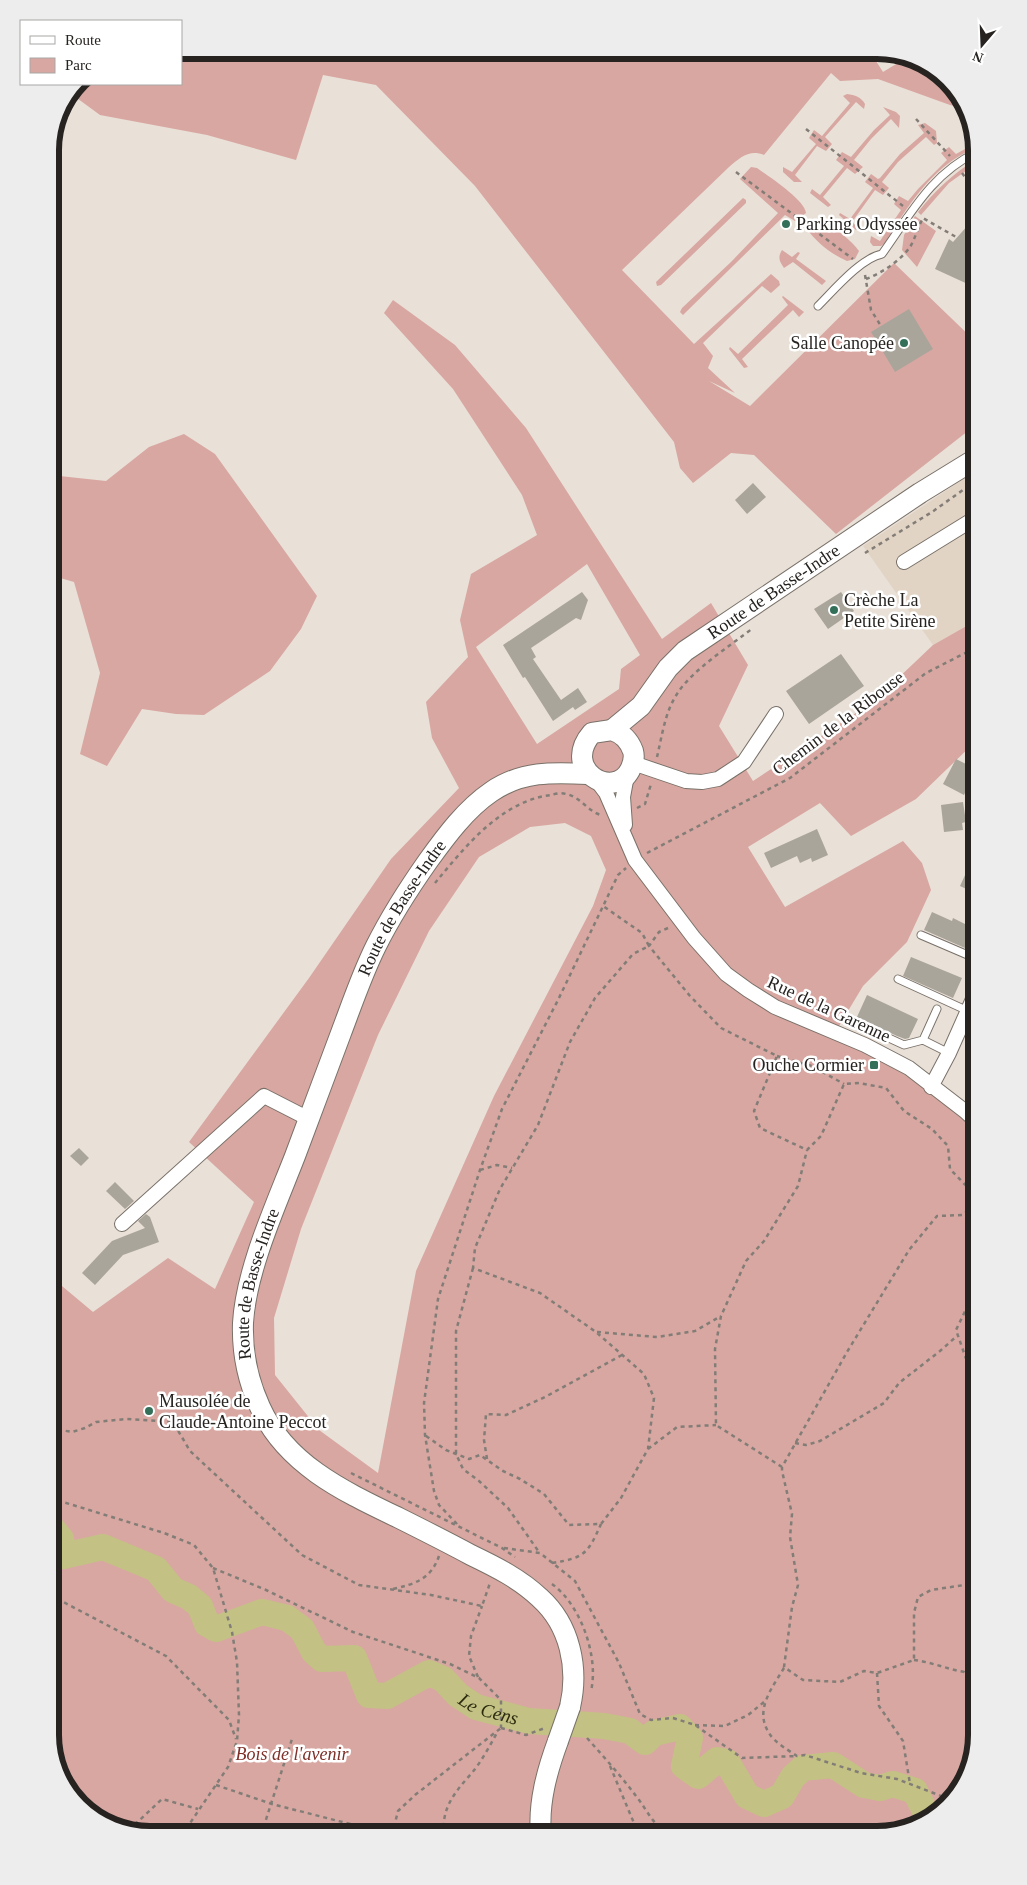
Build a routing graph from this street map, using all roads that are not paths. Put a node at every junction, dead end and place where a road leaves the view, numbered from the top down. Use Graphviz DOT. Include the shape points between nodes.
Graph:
graph roads {
  1 [pos="968,158"];
  2 [pos="818,306"];
  3 [pos="968,452"];
  4 [pos="968,464"];
  5 [pos="920,493"];
  6 [pos="968,523"];
  7 [pos="904,562"];
  8 [pos="641,706"];
  9 [pos="776,714"];
  10 [pos="612,730"];
  11 [pos="583,745"];
  12 [pos="630,761"];
  13 [pos="538,773"];
  14 [pos="592,777"];
  15 [pos="619,814"];
  16 [pos="921,935"];
  17 [pos="968,955"];
  18 [pos="898,979"];
  19 [pos="937,1009"];
  20 [pos="968,1011"];
  21 [pos="854,1022"];
  22 [pos="923,1040"];
  23 [pos="949,1053"];
  24 [pos="931,1087"];
  25 [pos="968,1114"];
  26 [pos="309,1119"];
  27 [pos="122,1224"];
  28 [pos="541,1826"];
  1 -- 2 [label="lane" via="925,192 882,254 862,265"];
  3 -- 5 [label="main road, Route de Basse-Indre"];
  4 -- 5 [label="main road, Route de Basse-Indre"];
  5 -- 8 [label="main road, Route de Basse-Indre" via="685,651 668,668"];
  6 -- 7 [label="street"];
  8 -- 10 [label="main road, Route de Basse-Indre"];
  8 -- 12 [label="main road, Route de Basse-Indre"];
  9 -- 12 [label="street" via="744,762 718,779 686,781"];
  10 -- 11 [label="main road" via="592,733"];
  10 -- 12 [label="main road" via="629,742"];
  11 -- 13 [label="main road, Route de Basse-Indre"];
  11 -- 14 [label="main road" via="582,764"];
  12 -- 14 [label="main road" via="621,779 613,782"];
  12 -- 15 [label="street, Rue de la Garenne"];
  13 -- 14 [label="main road, Route de Basse-Indre"];
  13 -- 26 [label="main road, Route de Basse-Indre" via="492,791 465,815 404,896 374,949"];
  14 -- 15 [label="street, Rue de la Garenne"];
  15 -- 24 [label="street, Rue de la Garenne" via="627,841 641,857 683,923 726,974 776,1007 909,1068"];
  16 -- 17 [label="lane"];
  18 -- 20 [label="lane"];
  19 -- 22 [label="lane"];
  20 -- 23 [label="street"];
  21 -- 22 [label="lane" via="904,1045"];
  22 -- 23 [label="lane"];
  23 -- 24 [label="street"];
  24 -- 25 [label="street, Rue de la Garenne"];
  26 -- 27 [label="street" via="264,1096"];
  26 -- 28 [label="main road, Route de Basse-Indre, bridge" via="259,1251 247,1298 243,1342 248,1374 274,1431 293,1454 318,1474 348,1493 515,1577 542,1599 561,1624 571,1650 573,1693 570,1706 554,1734 542,1797"];
}
